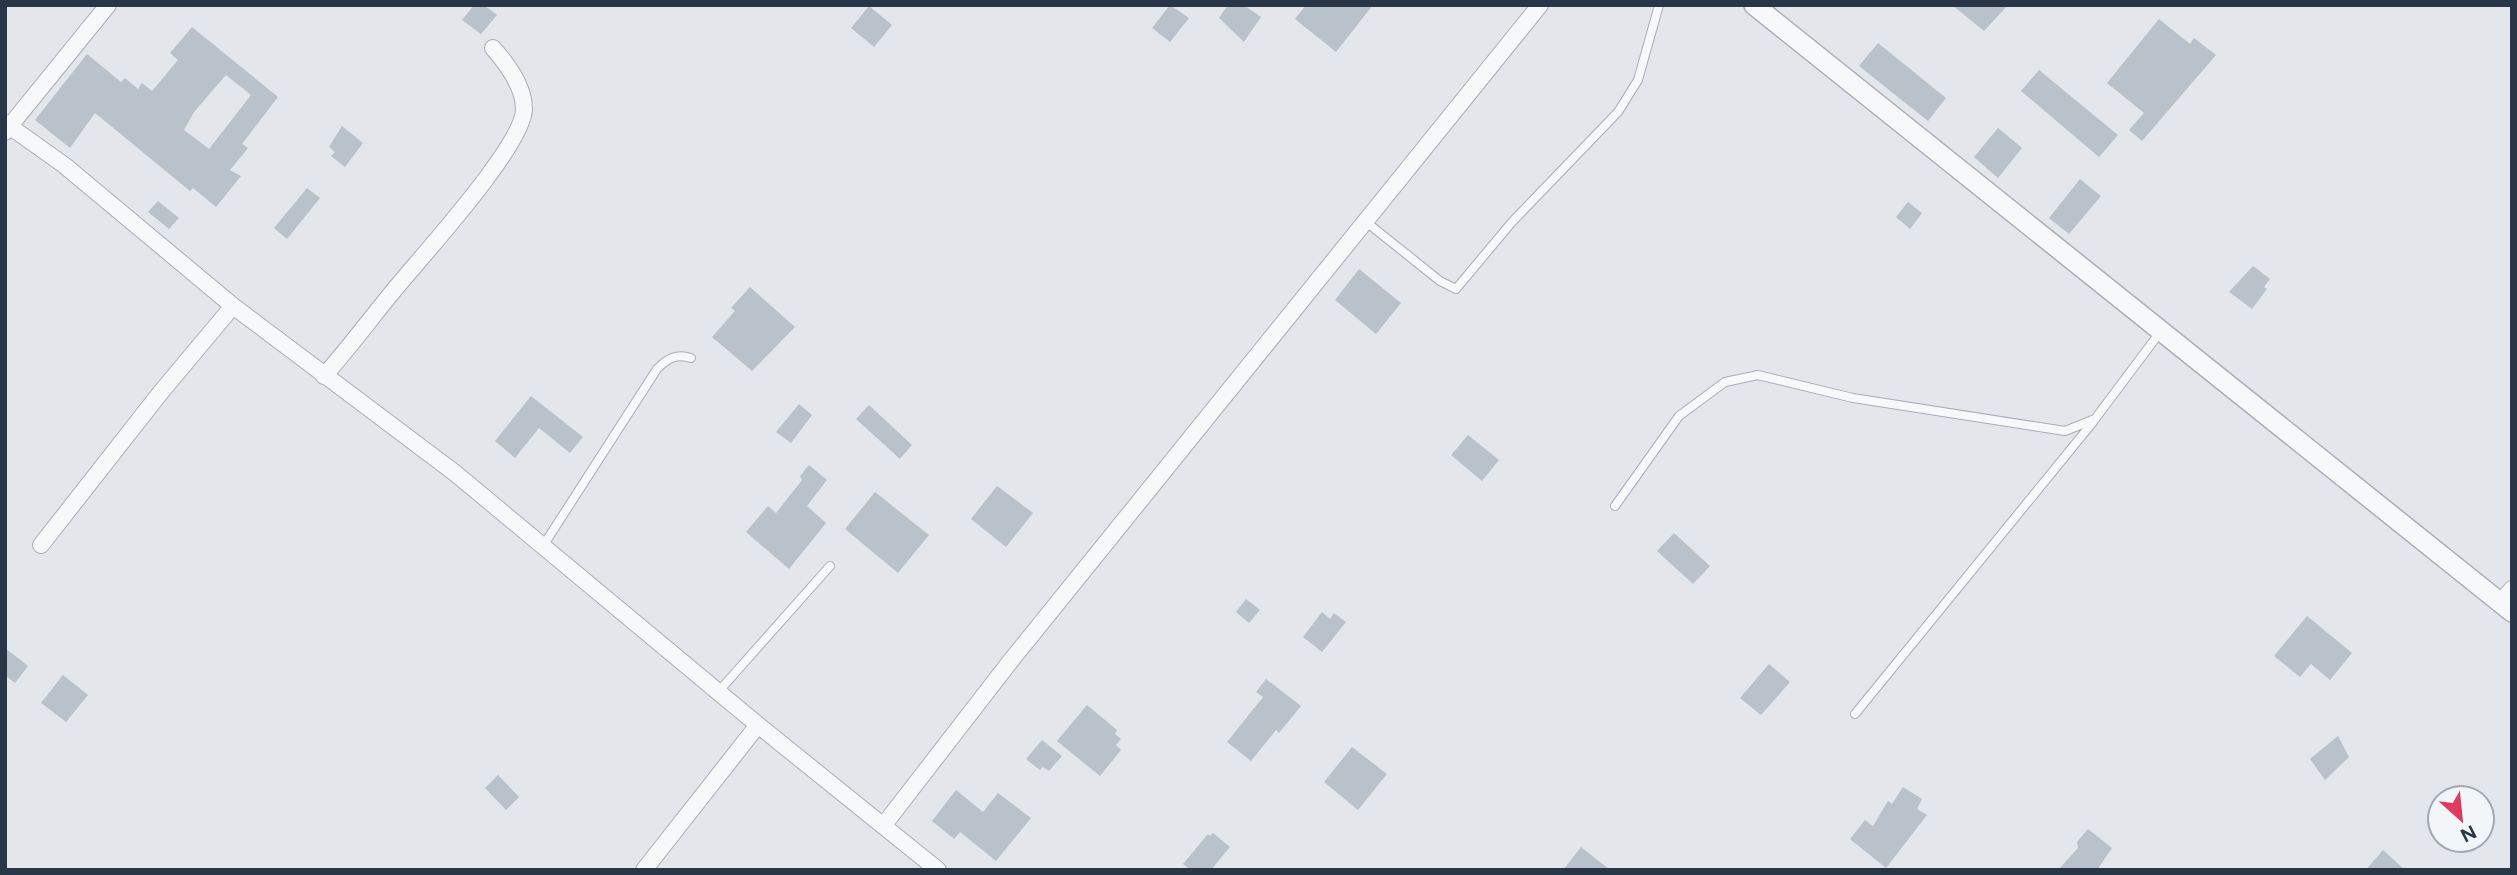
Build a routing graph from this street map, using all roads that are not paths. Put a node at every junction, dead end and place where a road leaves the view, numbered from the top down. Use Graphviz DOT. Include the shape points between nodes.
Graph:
graph roads {
  1 [pos="108,5"];
  2 [pos="1539,5"];
  3 [pos="1659,5"];
  4 [pos="1755,5"];
  5 [pos="492,48"];
  6 [pos="7,127"];
  7 [pos="1365,220"];
  8 [pos="233,306"];
  9 [pos="2161,331"];
  10 [pos="691,358"];
  11 [pos="324,376"];
  12 [pos="2095,419"];
  13 [pos="1615,506"];
  14 [pos="41,545"];
  15 [pos="543,546"];
  16 [pos="830,566"];
  17 [pos="2508,601"];
  18 [pos="719,691"];
  19 [pos="1855,714"];
  20 [pos="758,725"];
  21 [pos="883,825"];
  22 [pos="935,869"];
  23 [pos="644,870"];
  1 -- 6 [label="street"];
  2 -- 7 [label="street"];
  3 -- 7 [label="lane" via="1638,80 1618,112 1511,222 1456,289"];
  4 -- 9 [label="street"];
  5 -- 11 [label="street" via="505,62 522,99 519,128 459,214"];
  6 -- 8 [label="street" via="64,164"];
  7 -- 21 [label="street"];
  8 -- 11 [label="street"];
  8 -- 14 [label="street"];
  9 -- 12 [label="lane"];
  9 -- 17 [label="street"];
  10 -- 15 [label="lane" via="666,359 657,369"];
  11 -- 15 [label="street" via="455,473"];
  12 -- 13 [label="lane" via="2065,431 2041,428 1853,398 1758,375 1726,382 1679,416"];
  12 -- 19 [label="lane"];
  15 -- 18 [label="street"];
  16 -- 18 [label="lane"];
  18 -- 20 [label="street"];
  20 -- 21 [label="street"];
  20 -- 23 [label="street"];
  21 -- 22 [label="street"];
}
